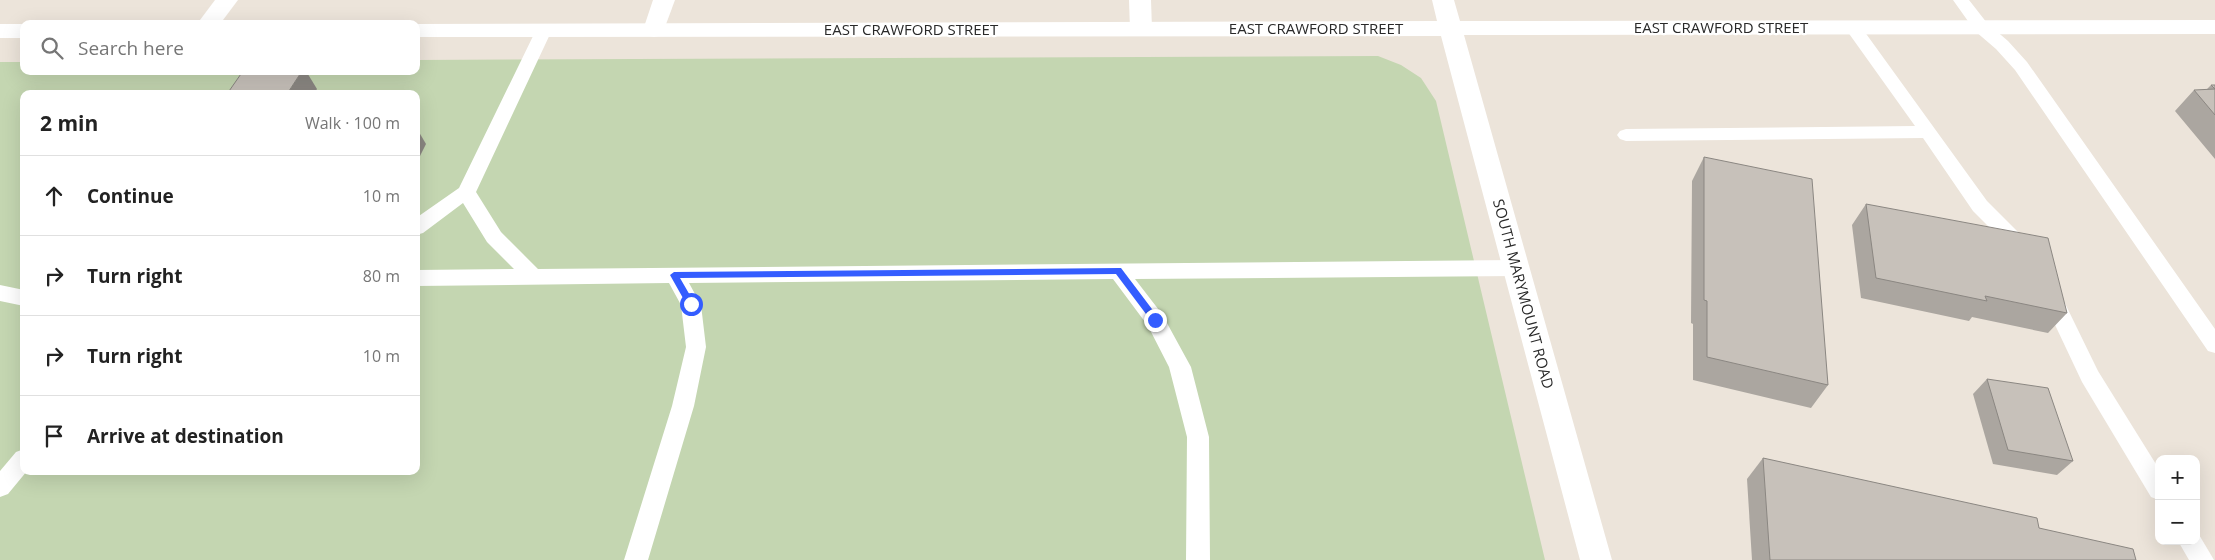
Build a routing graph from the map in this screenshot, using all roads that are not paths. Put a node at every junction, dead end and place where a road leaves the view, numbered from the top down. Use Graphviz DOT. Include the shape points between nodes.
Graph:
graph roads {
  1 [pos="227,0"];
  2 [pos="664,0"];
  3 [pos="1140,0"];
  4 [pos="1443,0"];
  5 [pos="1961,0"];
  6 [pos="211,20"];
  7 [pos="1981,27"];
  8 [pos="2215,27"];
  9 [pos="1451,28"];
  10 [pos="1853,28"];
  11 [pos="1141,29"];
  12 [pos="420,30"];
  13 [pos="544,30"];
  14 [pos="654,30"];
  15 [pos="0,31"];
  16 [pos="20,31"];
  17 [pos="1929,132"];
  18 [pos="1626,136"];
  19 [pos="466,192"];
  20 [pos="420,225"];
  21 [pos="1516,268"];
  22 [pos="1118,271"];
  23 [pos="674,275"];
  24 [pos="533,277"];
  25 [pos="420,278"];
  26 [pos="0,294"];
  27 [pos="20,297"];
  28 [pos="2215,345"];
  29 [pos="20,464"];
  30 [pos="2155,483"];
  31 [pos="0,487"];
  32 [pos="2193,545"];
  33 [pos="636,560"];
  34 [pos="1198,560"];
  35 [pos="1596,560"];
  36 [pos="2202,560"];
  1 -- 6 [label="street"];
  2 -- 14 [label="street"];
  3 -- 11 [label="street"];
  4 -- 9 [label="street, SOUTH MARYMOUNT ROAD"];
  5 -- 7 [label="lane"];
  7 -- 8 [label="street, EAST CRAWFORD STREET"];
  7 -- 10 [label="street, EAST CRAWFORD STREET"];
  7 -- 28 [label="lane" via="2021,66"];
  9 -- 10 [label="street, EAST CRAWFORD STREET"];
  9 -- 11 [label="street, EAST CRAWFORD STREET"];
  9 -- 21 [label="street, SOUTH MARYMOUNT ROAD"];
  10 -- 17 [label="lane"];
  11 -- 14 [label="street, EAST CRAWFORD STREET"];
  12 -- 13 [label="street, EAST CRAWFORD STREET"];
  13 -- 14 [label="street, EAST CRAWFORD STREET"];
  13 -- 19 [label="lane"];
  15 -- 16 [label="street"];
  17 -- 18 [label="lane"];
  17 -- 30 [label="lane" via="1980,206 2039,268 2090,376"];
  19 -- 20 [label="lane"];
  19 -- 24 [label="lane" via="494,237"];
  21 -- 22 [label="lane"];
  21 -- 35 [label="street, SOUTH MARYMOUNT ROAD"];
  22 -- 23 [label="lane"];
  22 -- 34 [label="lane" via="1155,320 1180,367 1198,437"];
  23 -- 24 [label="lane"];
  23 -- 33 [label="lane" via="691,304 696,347 683,406"];
  24 -- 25 [label="lane"];
  26 -- 27 [label="lane"];
  29 -- 31 [label="lane"];
  32 -- 36 [label="lane"];
}
